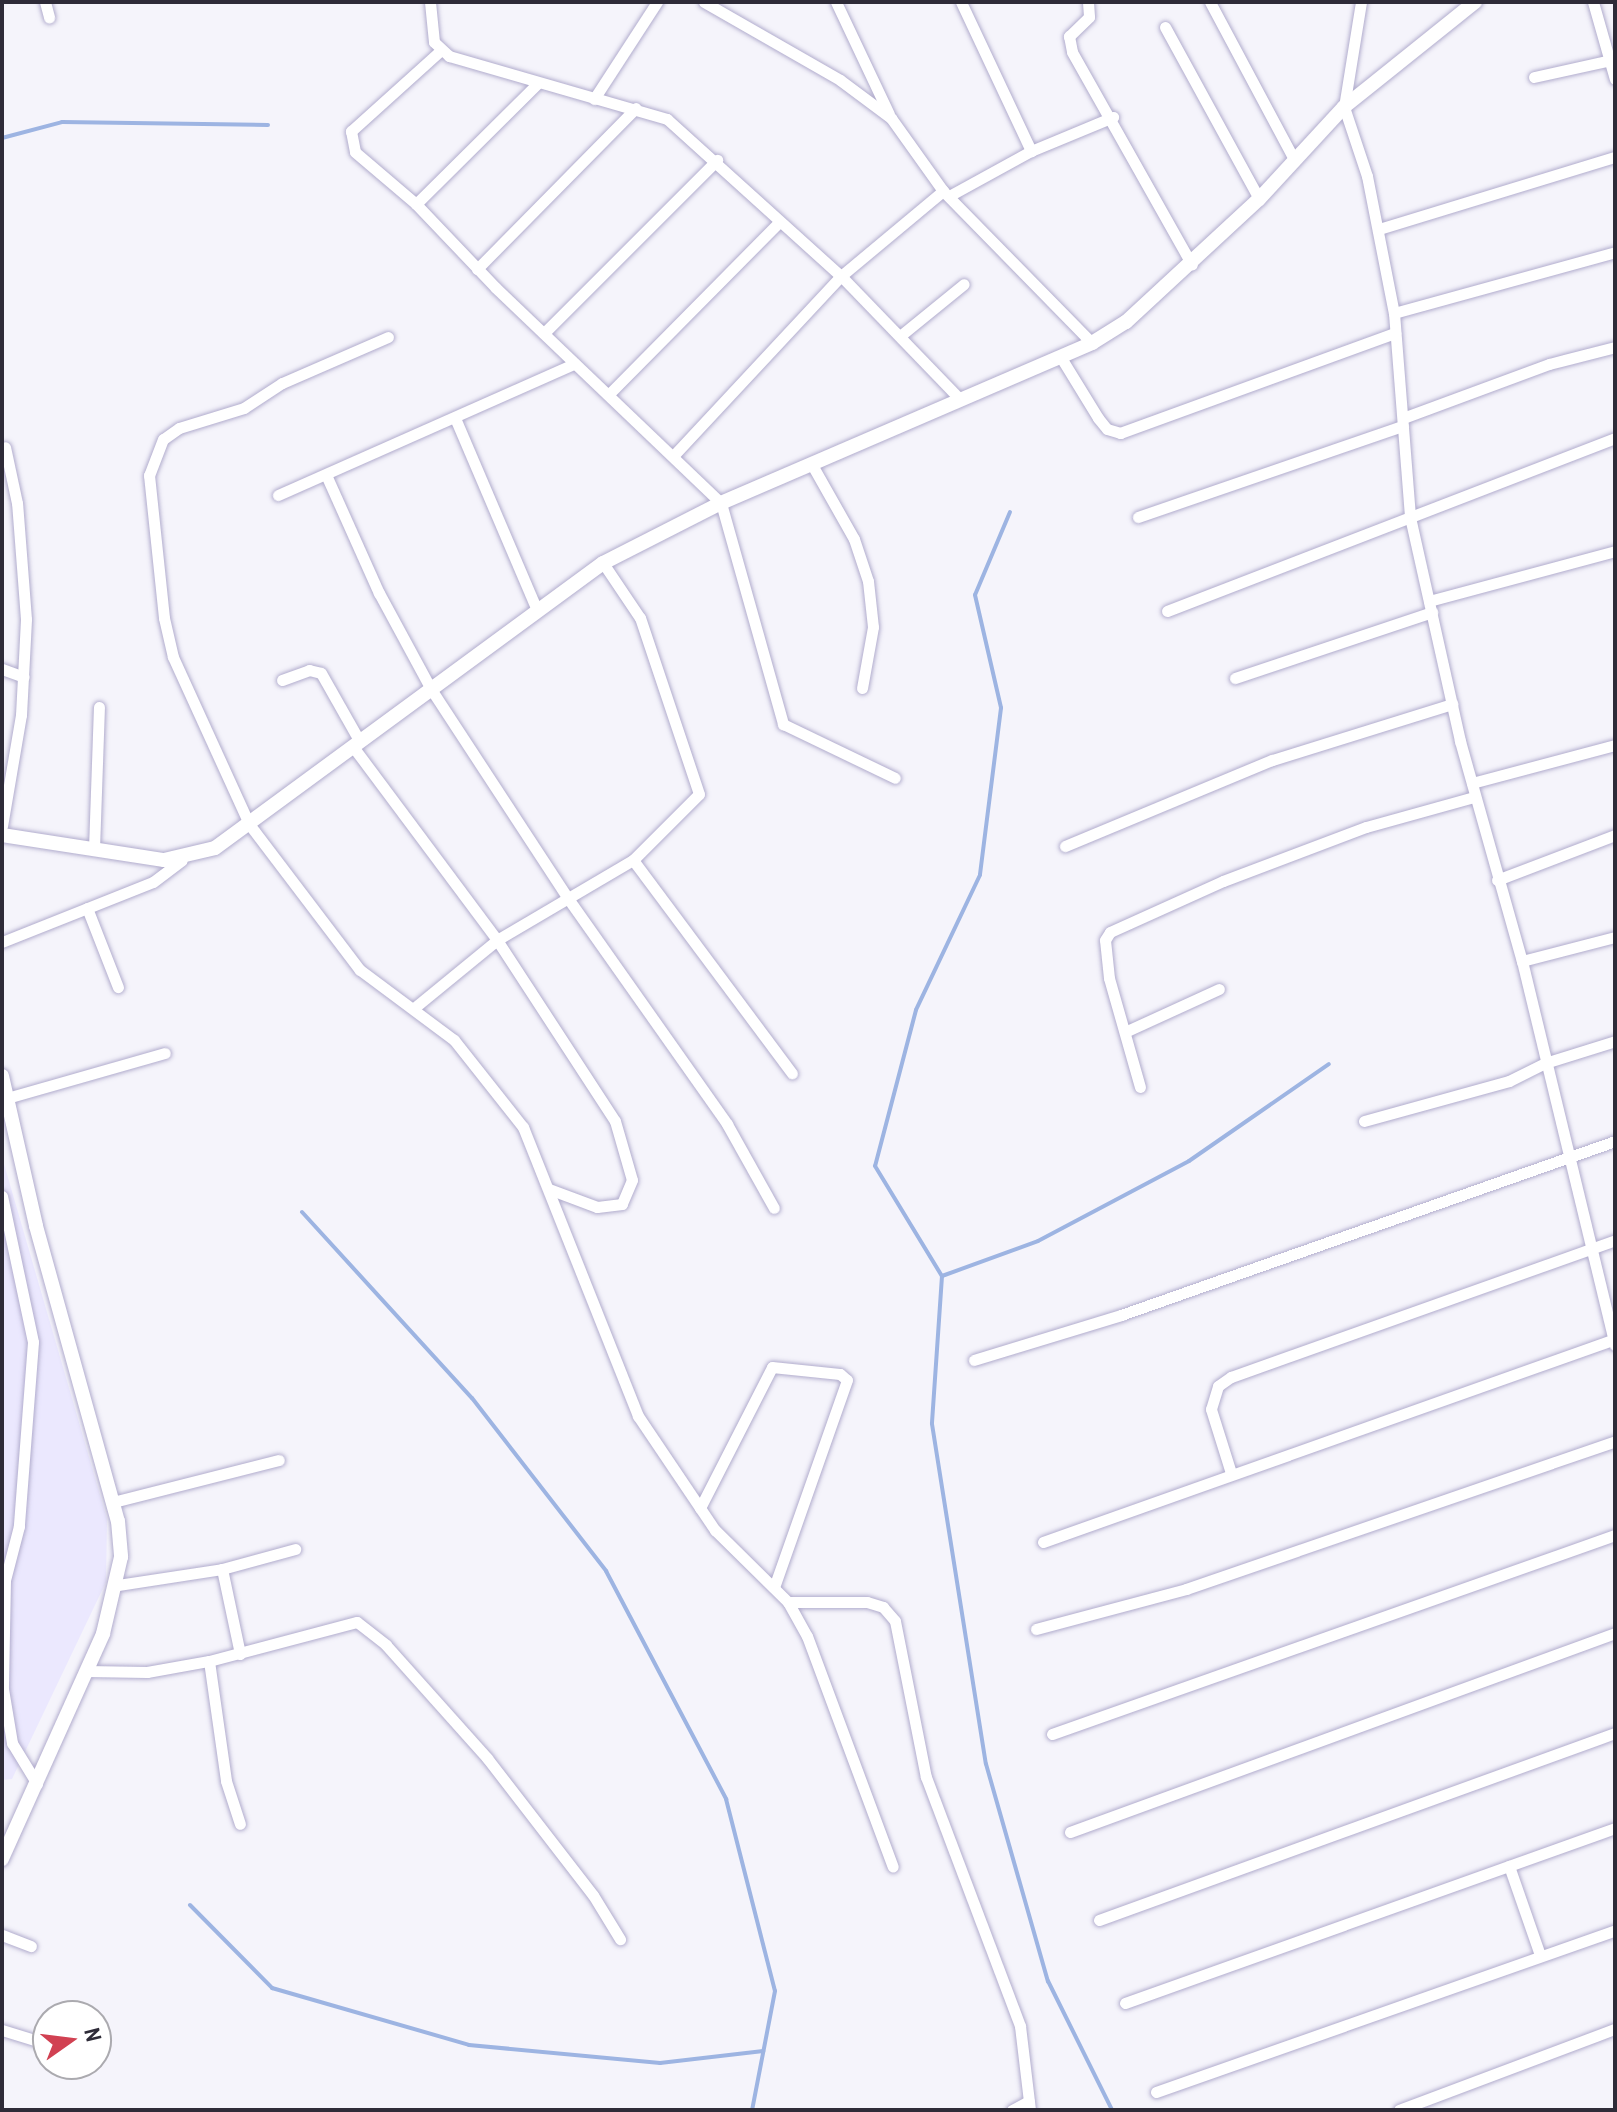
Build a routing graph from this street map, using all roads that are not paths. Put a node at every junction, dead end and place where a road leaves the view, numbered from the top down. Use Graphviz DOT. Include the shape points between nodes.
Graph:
graph roads {
  1 [pos="45,2"];
  2 [pos="430,2"];
  3 [pos="657,2"];
  4 [pos="704,2"];
  5 [pos="836,2"];
  6 [pos="961,2"];
  7 [pos="1088,2"];
  8 [pos="1210,2"];
  9 [pos="1361,2"];
  10 [pos="1475,2"];
  11 [pos="1593,2"];
  12 [pos="49,17"];
  13 [pos="1165,27"];
  14 [pos="440,51"];
  15 [pos="1612,59"];
  16 [pos="1534,77"];
  17 [pos="1615,79"];
  18 [pos="538,83"];
  19 [pos="594,99"];
  20 [pos="1344,107"];
  21 [pos="636,108"];
  22 [pos="1113,117"];
  23 [pos="891,118"];
  24 [pos="1031,151"];
  25 [pos="1615,157"];
  26 [pos="717,160"];
  27 [pos="1295,161"];
  28 [pos="946,194"];
  29 [pos="1259,199"];
  30 [pos="416,204"];
  31 [pos="779,222"];
  32 [pos="1379,229"];
  33 [pos="1615,252"];
  34 [pos="1192,265"];
  35 [pos="477,269"];
  36 [pos="841,276"];
  37 [pos="964,284"];
  38 [pos="1394,313"];
  39 [pos="544,333"];
  40 [pos="1395,333"];
  41 [pos="900,336"];
  42 [pos="388,337"];
  43 [pos="1092,343"];
  44 [pos="1615,347"];
  45 [pos="1060,356"];
  46 [pos="574,364"];
  47 [pos="610,393"];
  48 [pos="959,398"];
  49 [pos="455,418"];
  50 [pos="1403,422"];
  51 [pos="1615,438"];
  52 [pos="5,447"];
  53 [pos="674,455"];
  54 [pos="811,463"];
  55 [pos="327,477"];
  56 [pos="278,495"];
  57 [pos="721,503"];
  58 [pos="1138,517"];
  59 [pos="1410,517"];
  60 [pos="1615,551"];
  61 [pos="603,563"];
  62 [pos="1430,607"];
  63 [pos="536,608"];
  64 [pos="1167,611"];
  65 [pos="2,669"];
  66 [pos="24,677"];
  67 [pos="1235,678"];
  68 [pos="282,680"];
  69 [pos="862,688"];
  70 [pos="431,689"];
  71 [pos="1452,704"];
  72 [pos="99,707"];
  73 [pos="357,745"];
  74 [pos="1615,745"];
  75 [pos="895,778"];
  76 [pos="1472,783"];
  77 [pos="1474,797"];
  78 [pos="249,824"];
  79 [pos="2,826"];
  80 [pos="2,835"];
  81 [pos="1615,835"];
  82 [pos="1065,846"];
  83 [pos="94,849"];
  84 [pos="182,860"];
  85 [pos="633,860"];
  86 [pos="1497,880"];
  87 [pos="567,897"];
  88 [pos="87,908"];
  89 [pos="1615,937"];
  90 [pos="497,940"];
  91 [pos="2,942"];
  92 [pos="1522,961"];
  93 [pos="118,987"];
  94 [pos="1219,989"];
  95 [pos="414,1008"];
  96 [pos="1127,1031"];
  97 [pos="1615,1041"];
  98 [pos="165,1053"];
  99 [pos="1545,1063"];
  100 [pos="792,1073"];
  101 [pos="2,1076"];
  102 [pos="1140,1087"];
  103 [pos="7,1098"];
  104 [pos="1364,1121"];
  105 [pos="1615,1141"];
  106 [pos="1570,1154"];
  107 [pos="549,1189"];
  108 [pos="2,1196"];
  109 [pos="774,1208"];
  110 [pos="1615,1240"];
  111 [pos="1592,1248"];
  112 [pos="1615,1341"];
  113 [pos="974,1360"];
  114 [pos="1615,1441"];
  115 [pos="279,1460"];
  116 [pos="1231,1473"];
  117 [pos="113,1502"];
  118 [pos="700,1508"];
  119 [pos="1615,1535"];
  120 [pos="1043,1542"];
  121 [pos="295,1549"];
  122 [pos="222,1569"];
  123 [pos="118,1585"];
  124 [pos="774,1587"];
  125 [pos="788,1602"];
  126 [pos="1036,1629"];
  127 [pos="1615,1633"];
  128 [pos="240,1654"];
  129 [pos="209,1661"];
  130 [pos="86,1671"];
  131 [pos="1615,1733"];
  132 [pos="1052,1734"];
  133 [pos="37,1784"];
  134 [pos="240,1824"];
  135 [pos="1615,1828"];
  136 [pos="1070,1832"];
  137 [pos="2,1859"];
  138 [pos="1509,1866"];
  139 [pos="893,1867"];
  140 [pos="1099,1920"];
  141 [pos="1615,1930"];
  142 [pos="2,1935"];
  143 [pos="620,1939"];
  144 [pos="31,1946"];
  145 [pos="1540,1955"];
  146 [pos="1125,2003"];
  147 [pos="1615,2029"];
  148 [pos="2,2030"];
  149 [pos="32,2039"];
  150 [pos="1156,2092"];
  151 [pos="1029,2105"];
  152 [pos="1012,2110"];
  153 [pos="1399,2110"];
  1 -- 12 [label="street"];
  2 -- 14 [label="street" via="432,35"];
  3 -- 19 [label="street"];
  4 -- 23 [label="street" via="840,80"];
  5 -- 23 [label="street"];
  6 -- 24 [label="street"];
  7 -- 22 [label="street" via="1089,17 1069,36 1069,44"];
  8 -- 27 [label="street"];
  9 -- 20 [label="street"];
  10 -- 20 [label="street"];
  11 -- 15 [label="street"];
  13 -- 29 [label="street"];
  14 -- 18 [label="street"];
  14 -- 30 [label="street" via="351,131 349,141"];
  15 -- 16 [label="street"];
  15 -- 17 [label="street"];
  18 -- 19 [label="street"];
  18 -- 30 [label="street"];
  19 -- 21 [label="street"];
  20 -- 27 [label="street"];
  20 -- 32 [label="street"];
  21 -- 26 [label="street" via="667,119"];
  21 -- 35 [label="street"];
  22 -- 24 [label="street"];
  22 -- 34 [label="street"];
  23 -- 28 [label="street"];
  24 -- 28 [label="street"];
  25 -- 32 [label="street"];
  26 -- 31 [label="street"];
  26 -- 39 [label="street"];
  27 -- 29 [label="street"];
  28 -- 36 [label="street"];
  28 -- 43 [label="street"];
  29 -- 34 [label="street"];
  30 -- 35 [label="street"];
  31 -- 36 [label="street"];
  31 -- 47 [label="street"];
  32 -- 38 [label="street"];
  33 -- 38 [label="street"];
  34 -- 43 [label="street" via="1150,304"];
  35 -- 39 [label="street"];
  36 -- 41 [label="street"];
  36 -- 53 [label="street"];
  37 -- 41 [label="street"];
  38 -- 40 [label="street"];
  39 -- 46 [label="street"];
  40 -- 45 [label="street" via="1120,433 1107,429 1098,418"];
  40 -- 50 [label="street"];
  41 -- 48 [label="street"];
  42 -- 78 [label="street" via="282,383 244,408 179,428 163,439 149,475 173,657"];
  43 -- 45 [label="street"];
  44 -- 50 [label="street" via="1549,364"];
  45 -- 48 [label="street"];
  46 -- 47 [label="street"];
  46 -- 49 [label="street"];
  47 -- 53 [label="street"];
  48 -- 54 [label="street"];
  49 -- 55 [label="street"];
  49 -- 63 [label="street"];
  50 -- 58 [label="street"];
  50 -- 59 [label="street"];
  51 -- 59 [label="street"];
  52 -- 66 [label="street" via="23,565"];
  53 -- 57 [label="street"];
  54 -- 57 [label="street"];
  54 -- 69 [label="street" via="854,539 868,581 873,627"];
  55 -- 56 [label="street"];
  55 -- 70 [label="street" via="379,593"];
  57 -- 61 [label="street"];
  57 -- 75 [label="street" via="783,724"];
  59 -- 62 [label="street"];
  59 -- 64 [label="street"];
  60 -- 62 [label="street"];
  61 -- 63 [label="street"];
  61 -- 85 [label="street" via="640,618 699,794"];
  62 -- 67 [label="street"];
  62 -- 71 [label="street"];
  63 -- 70 [label="street"];
  65 -- 66 [label="street"];
  66 -- 79 [label="street"];
  68 -- 73 [label="street" via="309,670 321,673"];
  70 -- 73 [label="street"];
  70 -- 87 [label="street"];
  71 -- 76 [label="street"];
  71 -- 82 [label="street" via="1272,760"];
  72 -- 83 [label="street"];
  73 -- 78 [label="street"];
  73 -- 90 [label="street"];
  74 -- 76 [label="street"];
  76 -- 77 [label="street"];
  77 -- 86 [label="street"];
  77 -- 96 [label="street" via="1366,827 1223,881 1110,932 1105,940 1107,968"];
  78 -- 84 [label="street" via="215,848"];
  78 -- 95 [label="street" via="360,970 386,994"];
  80 -- 83 [label="street"];
  81 -- 86 [label="street"];
  83 -- 84 [label="street"];
  84 -- 88 [label="street" via="153,882"];
  85 -- 87 [label="street"];
  85 -- 100 [label="street"];
  86 -- 92 [label="street"];
  87 -- 90 [label="street"];
  87 -- 109 [label="street" via="727,1124"];
  88 -- 91 [label="street"];
  88 -- 93 [label="street"];
  89 -- 92 [label="street"];
  90 -- 95 [label="street"];
  90 -- 107 [label="street" via="602,1094 627,1156 631,1193 622,1204 597,1207"];
  92 -- 99 [label="street"];
  94 -- 96 [label="street"];
  95 -- 107 [label="street" via="454,1040 523,1127"];
  96 -- 102 [label="street"];
  97 -- 99 [label="street"];
  98 -- 103 [label="street"];
  99 -- 104 [label="street" via="1509,1081"];
  99 -- 106 [label="street"];
  101 -- 103 [label="street"];
  103 -- 117 [label="street" via="36,1226"];
  105 -- 106 [label="street"];
  106 -- 111 [label="street"];
  106 -- 113 [label="street" via="1360,1232"];
  107 -- 118 [label="street" via="638,1416"];
  108 -- 133 [label="street" via="33,1342 19,1526 5,1580 3,1689 12,1743"];
  110 -- 111 [label="street"];
  111 -- 112 [label="street"];
  111 -- 116 [label="street" via="1231,1377 1218,1386 1211,1409"];
  112 -- 116 [label="street"];
  114 -- 126 [label="street" via="1186,1589"];
  115 -- 117 [label="street"];
  116 -- 120 [label="street" via="1159,1504"];
  117 -- 123 [label="street" via="121,1541"];
  118 -- 124 [label="street"];
  118 -- 124 [label="street" via="772,1367 840,1374 847,1380"];
  119 -- 132 [label="street"];
  121 -- 122 [label="street"];
  122 -- 123 [label="street"];
  122 -- 128 [label="street"];
  123 -- 130 [label="street"];
  124 -- 125 [label="street"];
  125 -- 139 [label="street" via="822,1669"];
  125 -- 151 [label="street" via="867,1602 883,1607 895,1621 926,1777 1020,2026"];
  127 -- 136 [label="street"];
  128 -- 129 [label="street"];
  128 -- 143 [label="street" via="343,1623 357,1622 369,1629 530,1810"];
  129 -- 130 [label="street" via="147,1672"];
  129 -- 134 [label="street" via="224,1768"];
  130 -- 133 [label="street"];
  131 -- 140 [label="street"];
  133 -- 137 [label="street"];
  135 -- 138 [label="street"];
  138 -- 145 [label="street"];
  138 -- 146 [label="street"];
  141 -- 145 [label="street"];
  142 -- 144 [label="street"];
  145 -- 150 [label="street"];
  147 -- 153 [label="street"];
  148 -- 149 [label="street"];
  151 -- 152 [label="street"];
}
